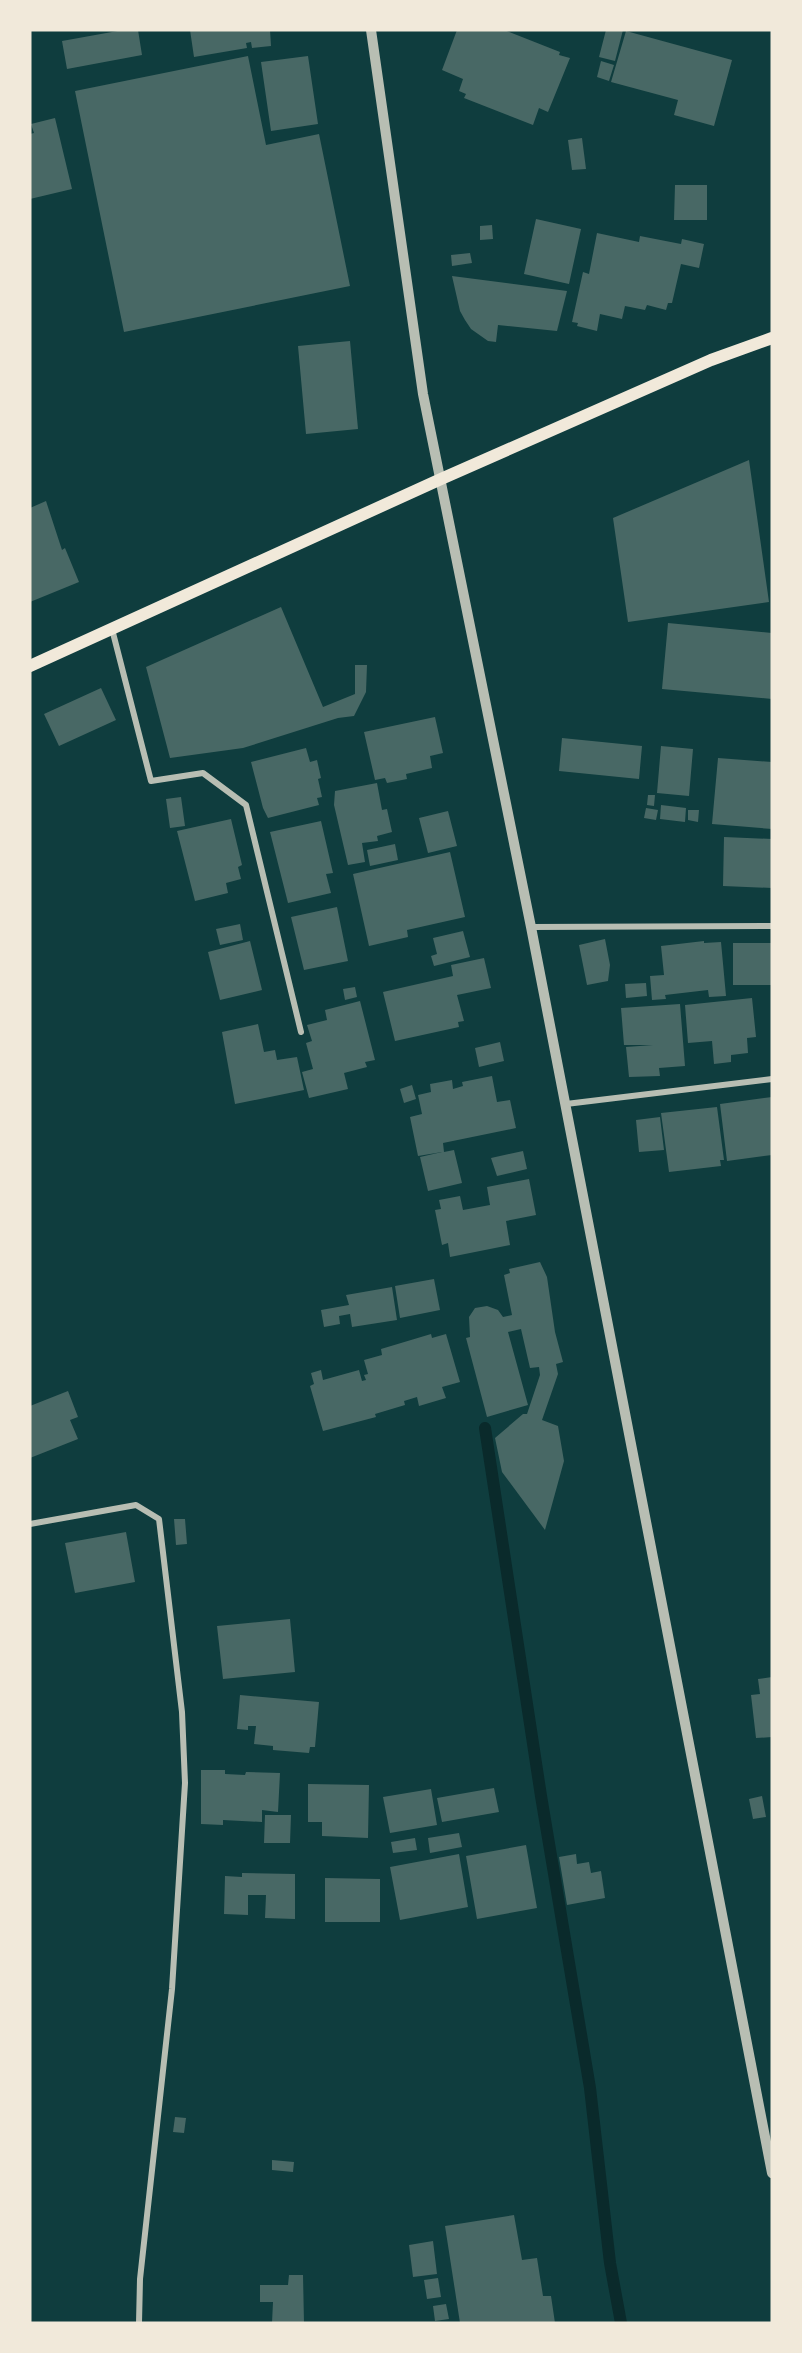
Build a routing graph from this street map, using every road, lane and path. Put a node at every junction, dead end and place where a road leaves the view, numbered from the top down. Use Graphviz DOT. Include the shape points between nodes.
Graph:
graph roads {
  1 [pos="372,30"];
  2 [pos="772,338"];
  3 [pos="441,479"];
  4 [pos="112,629"];
  5 [pos="30,666"];
  6 [pos="772,926"];
  7 [pos="531,927"];
  8 [pos="301,1032"];
  9 [pos="772,1079"];
  10 [pos="566,1104"];
  11 [pos="30,1524"];
  12 [pos="772,2173"];
  13 [pos="139,2323"];
  1 -- 3 [label="street" via="423,394"];
  2 -- 3 [label="main road" via="711,360"];
  3 -- 4 [label="main road"];
  3 -- 7 [label="street"];
  4 -- 5 [label="main road"];
  4 -- 8 [label="street" via="151,781 203,773 246,805"];
  6 -- 7 [label="street"];
  7 -- 10 [label="street"];
  9 -- 10 [label="street"];
  10 -- 12 [label="street"];
  11 -- 13 [label="street" via="136,1505 159,1519 182,1712 185,1783 172,1989 140,2279"];
}
